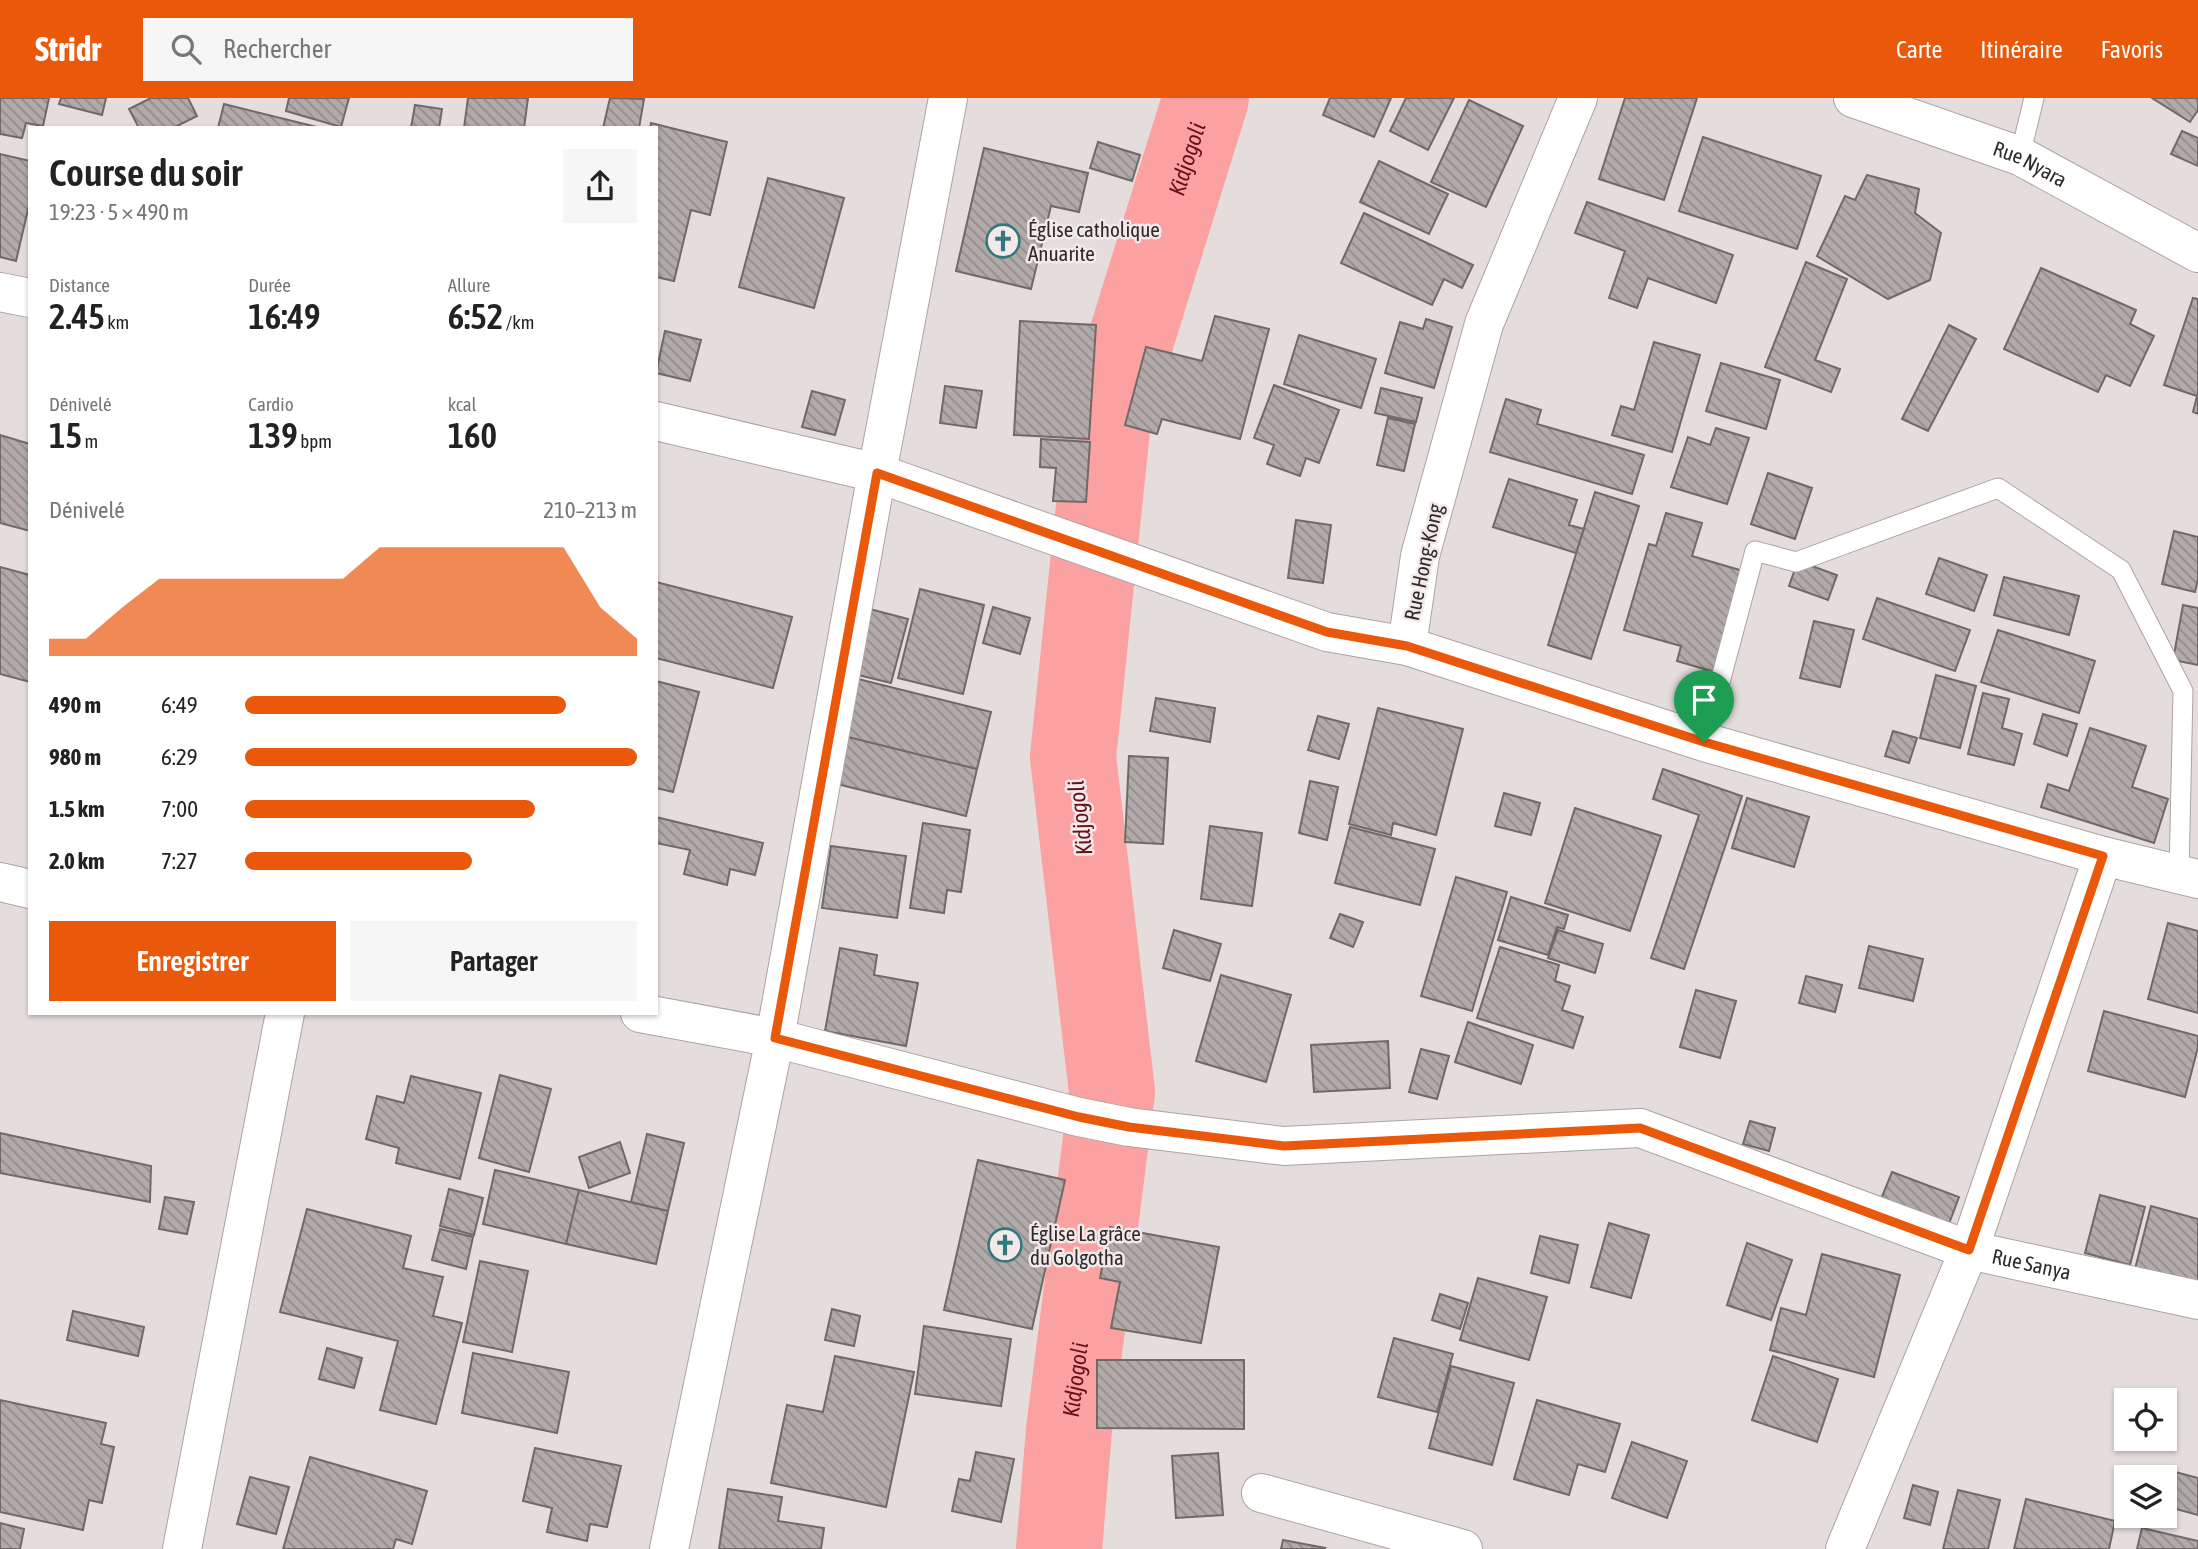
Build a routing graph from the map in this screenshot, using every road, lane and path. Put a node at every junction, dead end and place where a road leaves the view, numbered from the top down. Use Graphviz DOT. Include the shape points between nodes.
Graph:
graph roads {
  1 [pos="948,98"];
  2 [pos="1578,98"];
  3 [pos="1853,98"];
  4 [pos="2034,98"];
  5 [pos="2020,156"];
  6 [pos="2198,253"];
  7 [pos="0,292"];
  8 [pos="28,298"];
  9 [pos="658,421"];
  10 [pos="877,473"];
  11 [pos="1407,646"];
  12 [pos="1704,742"];
  13 [pos="2103,856"];
  14 [pos="2189,877"];
  15 [pos="0,883"];
  16 [pos="28,889"];
  17 [pos="285,1015"];
  18 [pos="650,1015"];
  19 [pos="775,1038"];
  20 [pos="1969,1250"];
  21 [pos="2198,1300"];
  22 [pos="1261,1493"];
  23 [pos="182,1549"];
  24 [pos="669,1549"];
  25 [pos="1463,1549"];
  26 [pos="1845,1549"];
  1 -- 10 [label="street"];
  2 -- 11 [label="street, Rue Hong-Kong" via="1484,324 1420,556"];
  3 -- 5 [label="street, Rue Nyara"];
  4 -- 5 [label="lane"];
  5 -- 6 [label="street, Rue Nyara"];
  7 -- 8 [label="street"];
  9 -- 10 [label="street"];
  10 -- 11 [label="street" via="1327,632"];
  10 -- 19 [label="street"];
  11 -- 12 [label="street, Rue Hong-Kong"];
  12 -- 13 [label="street, Rue Hong-Kong"];
  12 -- 14 [label="lane" via="1755,551 1797,562 1998,488 2121,570 2183,691"];
  13 -- 14 [label="street, Rue Hong-Kong"];
  13 -- 20 [label="street"];
  15 -- 16 [label="street"];
  17 -- 23 [label="street"];
  18 -- 19 [label="street, Rue Sanya"];
  19 -- 20 [label="street, Rue Sanya" via="1079,1117 1284,1146 1640,1128"];
  19 -- 24 [label="street"];
  20 -- 21 [label="street, Rue Sanya"];
  20 -- 26 [label="street"];
  22 -- 25 [label="street"];
}
